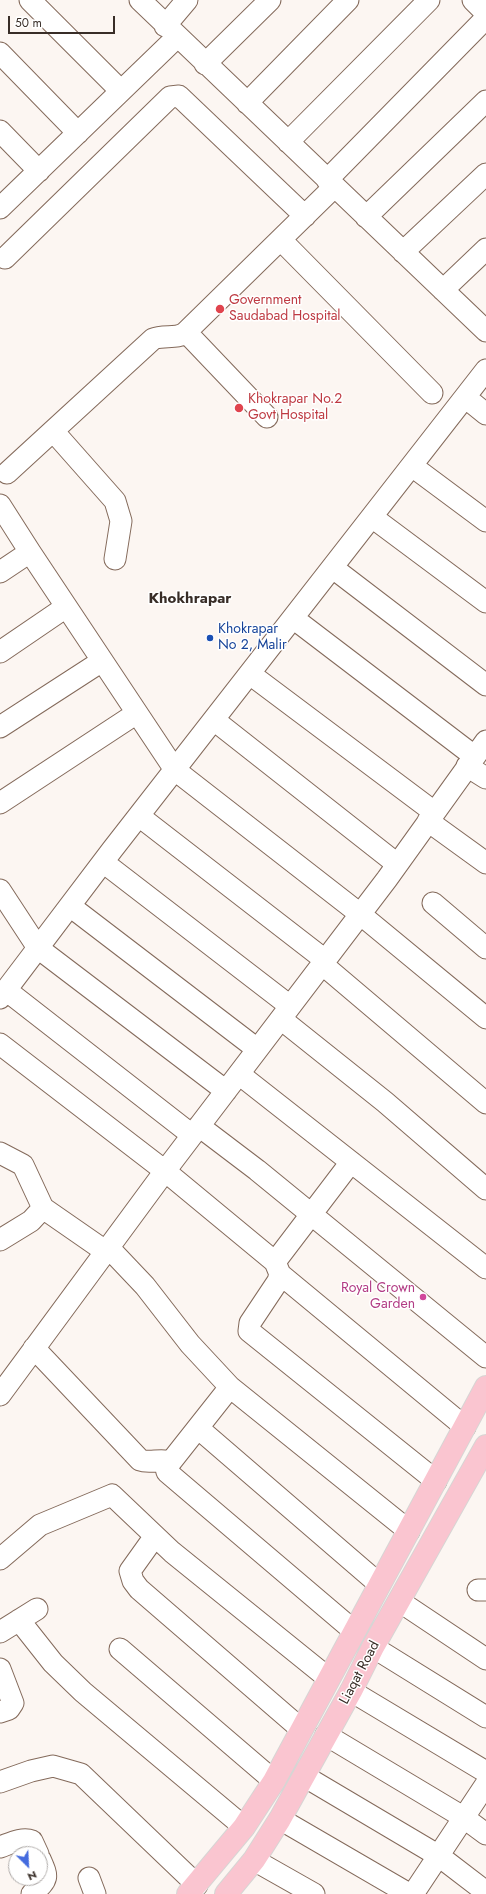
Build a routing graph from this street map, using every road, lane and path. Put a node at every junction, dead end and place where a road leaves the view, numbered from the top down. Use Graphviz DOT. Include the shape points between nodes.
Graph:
graph roads {
  1 [pos="30,0"];
  2 [pos="140,0"];
  3 [pos="187,0"];
  4 [pos="270,0"];
  5 [pos="348,0"];
  6 [pos="429,0"];
  7 [pos="473,0"];
  8 [pos="486,13"];
  9 [pos="486,18"];
  10 [pos="171,31"];
  11 [pos="0,53"];
  12 [pos="205,64"];
  13 [pos="121,91"];
  14 [pos="486,101"];
  15 [pos="247,103"];
  16 [pos="0,131"];
  17 [pos="78,133"];
  18 [pos="288,142"];
  19 [pos="38,171"];
  20 [pos="486,174"];
  21 [pos="331,183"];
  22 [pos="0,207"];
  23 [pos="305,216"];
  24 [pos="366,217"];
  25 [pos="281,240"];
  26 [pos="486,249"];
  27 [pos="403,252"];
  28 [pos="5,258"];
  29 [pos="443,290"];
  30 [pos="486,330"];
  31 [pos="186,332"];
  32 [pos="486,370"];
  33 [pos="432,393"];
  34 [pos="465,397"];
  35 [pos="486,414"];
  36 [pos="268,417"];
  37 [pos="54,432"];
  38 [pos="412,466"];
  39 [pos="7,473"];
  40 [pos="0,505"];
  41 [pos="372,517"];
  42 [pos="486,521"];
  43 [pos="30,552"];
  44 [pos="115,559"];
  45 [pos="333,568"];
  46 [pos="0,572"];
  47 [pos="486,602"];
  48 [pos="66,607"];
  49 [pos="294,618"];
  50 [pos="0,652"];
  51 [pos="102,661"];
  52 [pos="250,674"];
  53 [pos="486,685"];
  54 [pos="137,713"];
  55 [pos="214,720"];
  56 [pos="0,727"];
  57 [pos="476,754"];
  58 [pos="175,770"];
  59 [pos="486,778"];
  60 [pos="0,803"];
  61 [pos="139,816"];
  62 [pos="431,816"];
  63 [pos="103,862"];
  64 [pos="486,863"];
  65 [pos="397,864"];
  66 [pos="0,890"];
  67 [pos="433,904"];
  68 [pos="70,906"];
  69 [pos="360,914"];
  70 [pos="38,948"];
  71 [pos="486,948"];
  72 [pos="324,962"];
  73 [pos="3,994"];
  74 [pos="286,1012"];
  75 [pos="486,1018"];
  76 [pos="0,1044"];
  77 [pos="258,1049"];
  78 [pos="239,1074"];
  79 [pos="226,1091"];
  80 [pos="486,1103"];
  81 [pos="196,1131"];
  82 [pos="0,1153"];
  83 [pos="351,1162"];
  84 [pos="165,1171"];
  85 [pos="486,1189"];
  86 [pos="43,1208"];
  87 [pos="311,1214"];
  88 [pos="0,1240"];
  89 [pos="107,1249"];
  90 [pos="278,1268"];
  91 [pos="486,1268"];
  92 [pos="34,1348"];
  93 [pos="486,1357"];
  94 [pos="230,1387"];
  95 [pos="486,1387"];
  96 [pos="0,1395"];
  97 [pos="465,1427"];
  98 [pos="198,1428"];
  99 [pos="483,1458"];
  100 [pos="171,1462"];
  101 [pos="436,1480"];
  102 [pos="409,1531"];
  103 [pos="155,1536"];
  104 [pos="0,1559"];
  105 [pos="379,1584"];
  106 [pos="399,1601"];
  107 [pos="37,1609"];
  108 [pos="19,1620"];
  109 [pos="354,1630"];
  110 [pos="0,1632"];
  111 [pos="373,1647"];
  112 [pos="120,1649"];
  113 [pos="486,1659"];
  114 [pos="0,1669"];
  115 [pos="328,1678"];
  116 [pos="351,1691"];
  117 [pos="0,1712"];
  118 [pos="486,1717"];
  119 [pos="301,1729"];
  120 [pos="326,1735"];
  121 [pos="486,1772"];
  122 [pos="304,1776"];
  123 [pos="274,1781"];
  124 [pos="0,1782"];
  125 [pos="486,1784"];
  126 [pos="463,1817"];
  127 [pos="280,1819"];
  128 [pos="244,1827"];
  129 [pos="486,1834"];
  130 [pos="34,1846"];
  131 [pos="0,1847"];
  132 [pos="439,1856"];
  133 [pos="254,1860"];
  134 [pos="41,1886"];
  135 [pos="193,1889"];
  136 [pos="486,1892"];
  137 [pos="32,1894"];
  138 [pos="226,1894"];
  139 [pos="314,1894"];
  140 [pos="409,1894"];
  141 [pos="413,1894"];
  1 -- 13 [label="street"];
  2 -- 10 [label="street"];
  3 -- 10 [label="street"];
  4 -- 12 [label="street"];
  5 -- 15 [label="street"];
  6 -- 18 [label="street"];
  7 -- 8 [label="street"];
  9 -- 21 [label="street"];
  10 -- 12 [label="street"];
  10 -- 13 [label="street"];
  11 -- 17 [label="street"];
  12 -- 15 [label="street"];
  13 -- 17 [label="street"];
  14 -- 24 [label="street"];
  15 -- 18 [label="street"];
  16 -- 19 [label="street"];
  17 -- 19 [label="street"];
  18 -- 21 [label="street"];
  19 -- 22 [label="street"];
  20 -- 27 [label="street"];
  21 -- 23 [label="street"];
  21 -- 24 [label="street"];
  23 -- 25 [label="street"];
  23 -- 28 [label="street" via="180,96 174,96 170,97"];
  24 -- 27 [label="street"];
  25 -- 31 [label="street"];
  25 -- 33 [label="street"];
  26 -- 29 [label="street"];
  27 -- 29 [label="street"];
  29 -- 30 [label="street"];
  31 -- 36 [label="street"];
  31 -- 37 [label="street" via="180,336 153,339"];
  32 -- 34 [label="street"];
  34 -- 35 [label="street"];
  34 -- 38 [label="street"];
  37 -- 39 [label="street"];
  37 -- 44 [label="street" via="115,502 121,521"];
  38 -- 41 [label="street"];
  38 -- 42 [label="street"];
  40 -- 43 [label="street"];
  41 -- 45 [label="street"];
  41 -- 47 [label="street"];
  43 -- 46 [label="street"];
  43 -- 48 [label="street"];
  45 -- 49 [label="street"];
  45 -- 53 [label="street"];
  48 -- 50 [label="street"];
  48 -- 51 [label="street"];
  49 -- 52 [label="street"];
  49 -- 57 [label="street"];
  51 -- 54 [label="street"];
  51 -- 56 [label="street"];
  52 -- 55 [label="street"];
  52 -- 62 [label="street"];
  54 -- 58 [label="street"];
  54 -- 60 [label="street"];
  55 -- 58 [label="street"];
  55 -- 65 [label="street"];
  57 -- 59 [label="street"];
  57 -- 62 [label="street"];
  58 -- 61 [label="street"];
  58 -- 69 [label="street"];
  61 -- 63 [label="street"];
  61 -- 72 [label="street"];
  62 -- 64 [label="street"];
  62 -- 65 [label="street"];
  63 -- 68 [label="street"];
  63 -- 74 [label="street"];
  65 -- 69 [label="street"];
  66 -- 70 [label="street"];
  67 -- 71 [label="street"];
  68 -- 70 [label="street"];
  68 -- 77 [label="street"];
  69 -- 72 [label="street"];
  69 -- 75 [label="street"];
  70 -- 73 [label="street"];
  70 -- 79 [label="street"];
  72 -- 74 [label="street"];
  72 -- 80 [label="street"];
  73 -- 81 [label="street"];
  74 -- 77 [label="street"];
  74 -- 85 [label="street"];
  76 -- 84 [label="street"];
  77 -- 78 [label="street"];
  78 -- 79 [label="street"];
  78 -- 83 [label="street"];
  79 -- 81 [label="street"];
  81 -- 84 [label="street"];
  81 -- 87 [label="street" via="257,1170"];
  82 -- 86 [label="street" via="24,1165"];
  83 -- 87 [label="street"];
  83 -- 91 [label="street"];
  84 -- 89 [label="street"];
  84 -- 90 [label="street"];
  86 -- 88 [label="street" via="31,1222"];
  86 -- 89 [label="street"];
  87 -- 90 [label="street"];
  87 -- 93 [label="street"];
  89 -- 92 [label="street"];
  89 -- 94 [label="street" via="145,1286 190,1344"];
  90 -- 97 [label="street"];
  90 -- 101 [label="street" via="278,1281 250,1323 249,1331"];
  92 -- 96 [label="street"];
  92 -- 100 [label="street" via="140,1460"];
  94 -- 98 [label="street"];
  94 -- 102 [label="street"];
  95 -- 97 [label="main road"];
  97 -- 101 [label="main road"];
  98 -- 100 [label="street"];
  98 -- 105 [label="street"];
  99 -- 106 [label="main road, Liaqat Road"];
  100 -- 109 [label="street" via="166,1468 167,1472"];
  101 -- 102 [label="main road"];
  102 -- 105 [label="main road"];
  103 -- 104 [label="street" via="114,1495 110,1495 40,1526"];
  103 -- 115 [label="street"];
  103 -- 119 [label="street" via="130,1571 139,1589"];
  105 -- 109 [label="main road"];
  106 -- 111 [label="main road, Liaqat Road"];
  106 -- 113 [label="street"];
  107 -- 108 [label="street"];
  108 -- 110 [label="street"];
  108 -- 128 [label="street" via="53,1663 83,1692"];
  109 -- 115 [label="main road"];
  111 -- 116 [label="main road, Liaqat Road"];
  111 -- 118 [label="street"];
  112 -- 123 [label="street"];
  114 -- 117 [label="street" via="13,1704 9,1709"];
  115 -- 119 [label="main road"];
  116 -- 120 [label="main road, Liaqat Road"];
  116 -- 121 [label="street"];
  119 -- 123 [label="main road"];
  120 -- 122 [label="main road, Liaqat Road"];
  120 -- 126 [label="street"];
  122 -- 127 [label="main road, Liaqat Road"];
  122 -- 132 [label="street"];
  123 -- 128 [label="main road"];
  124 -- 135 [label="street" via="53,1766 81,1774"];
  125 -- 126 [label="street"];
  126 -- 129 [label="street"];
  126 -- 132 [label="street"];
  127 -- 133 [label="main road, Liaqat Road"];
  127 -- 140 [label="street"];
  128 -- 135 [label="main road"];
  130 -- 131 [label="street" via="29,1840"];
  132 -- 136 [label="street"];
  132 -- 141 [label="street"];
  133 -- 138 [label="main road, Liaqat Road"];
  133 -- 139 [label="street"];
  134 -- 137 [label="street"];
}
